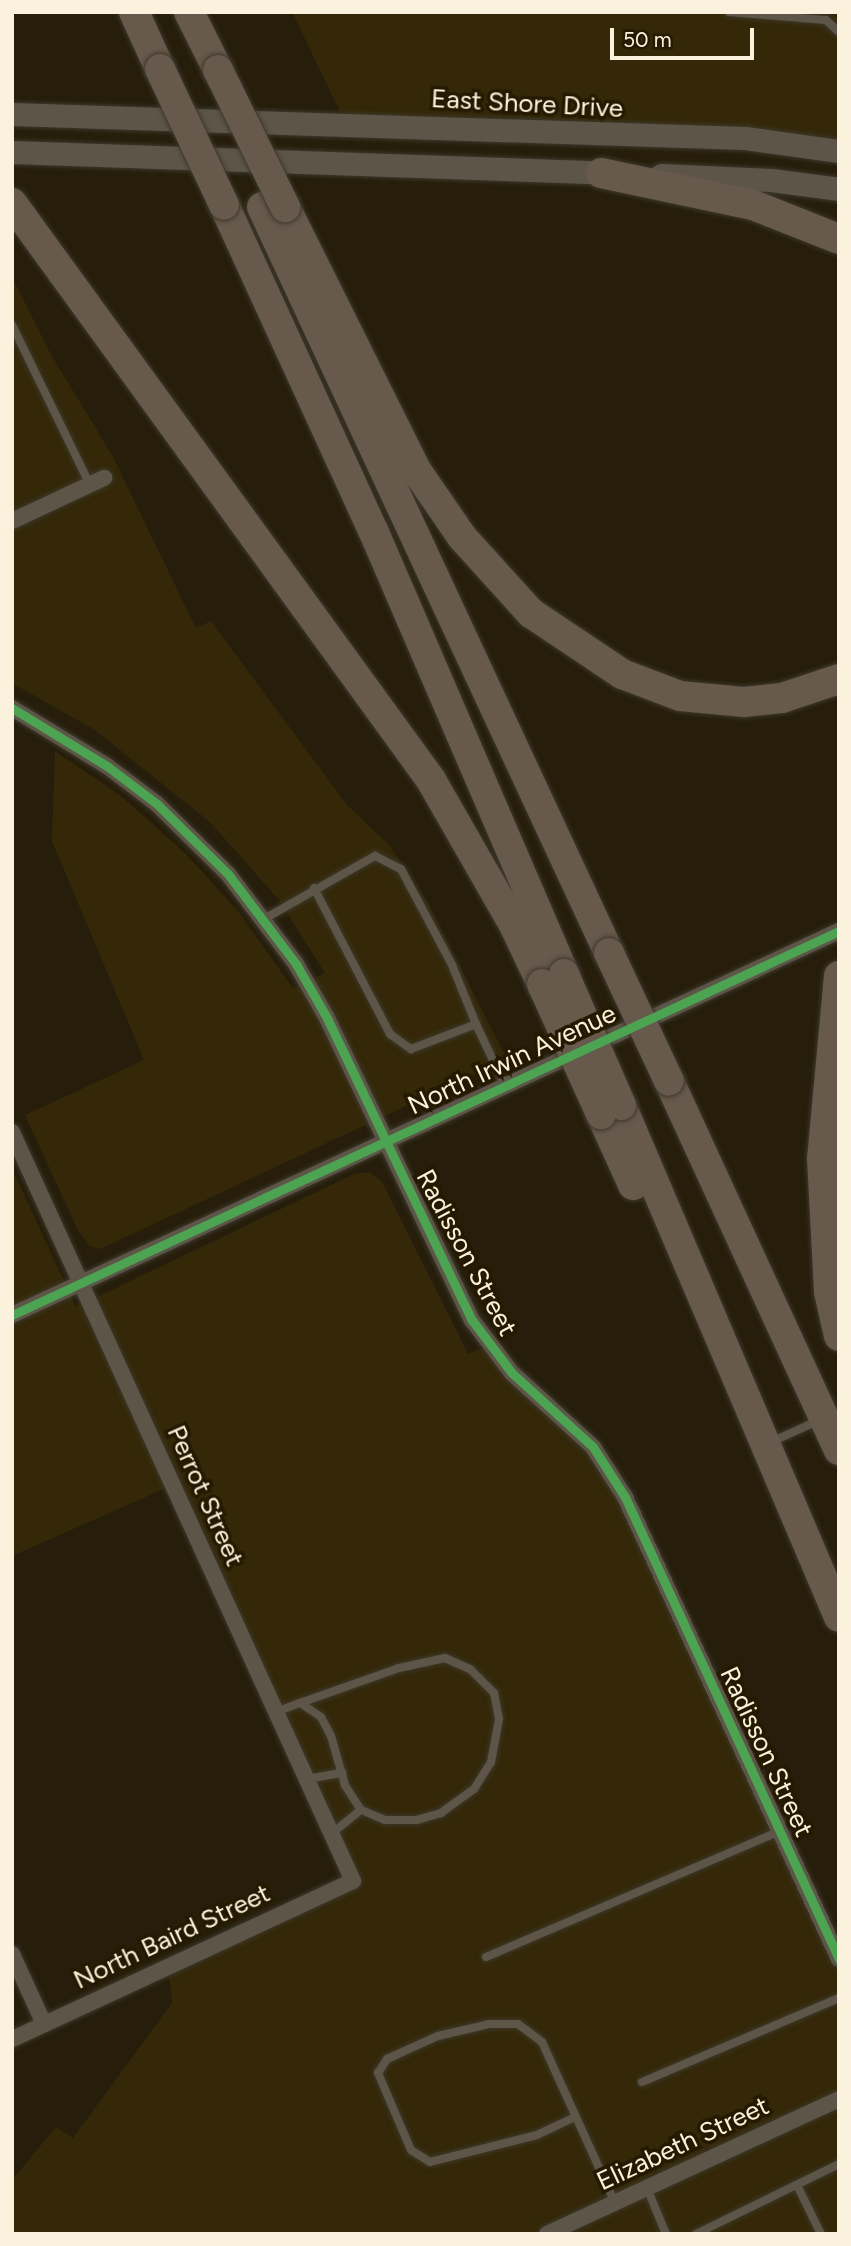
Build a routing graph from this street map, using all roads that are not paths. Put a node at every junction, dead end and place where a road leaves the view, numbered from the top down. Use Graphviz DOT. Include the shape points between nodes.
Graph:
graph roads {
  1 [pos="134,12"];
  2 [pos="172,12"];
  3 [pos="190,12"];
  4 [pos="729,12"];
  5 [pos="825,16"];
  6 [pos="839,32"];
  7 [pos="208,70"];
  8 [pos="12,114"];
  9 [pos="839,151"];
  10 [pos="12,152"];
  11 [pos="601,173"];
  12 [pos="839,189"];
  13 [pos="12,204"];
  14 [pos="273,207"];
  15 [pos="839,239"];
  16 [pos="12,325"];
  17 [pos="97,481"];
  18 [pos="12,521"];
  19 [pos="839,679"];
  20 [pos="12,708"];
  21 [pos="314,888"];
  22 [pos="264,919"];
  23 [pos="839,932"];
  24 [pos="553,979"];
  25 [pos="838,981"];
  26 [pos="476,1024"];
  27 [pos="505,1086"];
  28 [pos="12,1132"];
  29 [pos="384,1142"];
  30 [pos="80,1283"];
  31 [pos="12,1315"];
  32 [pos="839,1336"];
  33 [pos="824,1419"];
  34 [pos="765,1444"];
  35 [pos="839,1450"];
  36 [pos="839,1617"];
  37 [pos="300,1703"];
  38 [pos="276,1712"];
  39 [pos="342,1773"];
  40 [pos="307,1779"];
  41 [pos="362,1810"];
  42 [pos="779,1830"];
  43 [pos="331,1834"];
  44 [pos="353,1881"];
  45 [pos="12,1954"];
  46 [pos="486,1957"];
  47 [pos="839,1959"];
  48 [pos="839,1998"];
  49 [pos="44,2024"];
  50 [pos="12,2039"];
  51 [pos="642,2082"];
  52 [pos="839,2099"];
  53 [pos="575,2116"];
  54 [pos="839,2164"];
  55 [pos="797,2186"];
  56 [pos="647,2188"];
  57 [pos="615,2203"];
  58 [pos="547,2234"];
  59 [pos="666,2234"];
  60 [pos="696,2234"];
  61 [pos="821,2234"];
  1 -- 24 [label="highway, bridge" via="373,530"];
  2 -- 7 [label="highway"];
  3 -- 7 [label="highway"];
  4 -- 5 [label="lane"];
  5 -- 6 [label="lane"];
  7 -- 14 [label="highway"];
  8 -- 9 [label="main road, East Shore Drive" via="745,138"];
  10 -- 11 [label="main road"];
  11 -- 12 [label="main road" via="771,180"];
  11 -- 15 [label="highway" via="753,205"];
  13 -- 24 [label="highway" via="431,780 508,913"];
  14 -- 19 [label="highway" via="416,470 462,537 531,613 622,674 680,696 744,702 782,698"];
  14 -- 33 [label="highway, bridge"];
  16 -- 17 [label="lane"];
  17 -- 18 [label="street"];
  20 -- 22 [label="street, Radisson Street" via="107,766 157,804 211,856"];
  21 -- 22 [label="lane"];
  21 -- 26 [label="lane" via="390,1034 411,1049"];
  21 -- 26 [label="lane" via="375,856 401,869 452,965"];
  22 -- 29 [label="street, Radisson Street" via="327,1018"];
  23 -- 27 [label="street, North Irwin Avenue"];
  24 -- 34 [label="highway, bridge"];
  25 -- 32 [label="highway" via="822,1158 829,1292"];
  26 -- 27 [label="lane"];
  27 -- 29 [label="street, North Irwin Avenue"];
  28 -- 30 [label="street, Perrot Street"];
  29 -- 30 [label="street, North Irwin Avenue"];
  29 -- 42 [label="street, Radisson Street" via="488,1345 512,1373 568,1421 611,1471"];
  30 -- 31 [label="street, North Irwin Avenue"];
  30 -- 38 [label="street, Perrot Street"];
  33 -- 34 [label="lane"];
  33 -- 35 [label="highway"];
  34 -- 36 [label="highway"];
  37 -- 38 [label="lane"];
  37 -- 39 [label="lane" via="321,1717"];
  37 -- 41 [label="lane" via="426,1659 459,1663 494,1693 498,1734 491,1762 474,1789 442,1813 417,1820 385,1820"];
  38 -- 40 [label="street, Perrot Street"];
  39 -- 40 [label="lane"];
  39 -- 41 [label="lane"];
  40 -- 43 [label="street, Perrot Street"];
  41 -- 43 [label="lane"];
  42 -- 46 [label="lane"];
  42 -- 47 [label="street, Radisson Street"];
  43 -- 44 [label="street, Perrot Street"];
  44 -- 49 [label="street, North Baird Street"];
  45 -- 49 [label="street"];
  48 -- 51 [label="lane"];
  49 -- 50 [label="street, North Baird Street"];
  52 -- 56 [label="street, Elizabeth Street"];
  53 -- 53 [label="lane" via="542,2042 518,2024 489,2024 438,2036 387,2059 378,2073 411,2150 430,2162 537,2135"];
  53 -- 57 [label="lane"];
  54 -- 55 [label="lane"];
  55 -- 60 [label="lane"];
  55 -- 61 [label="lane"];
  56 -- 57 [label="street, Elizabeth Street"];
  56 -- 59 [label="lane"];
  57 -- 58 [label="street, Elizabeth Street"];
}
